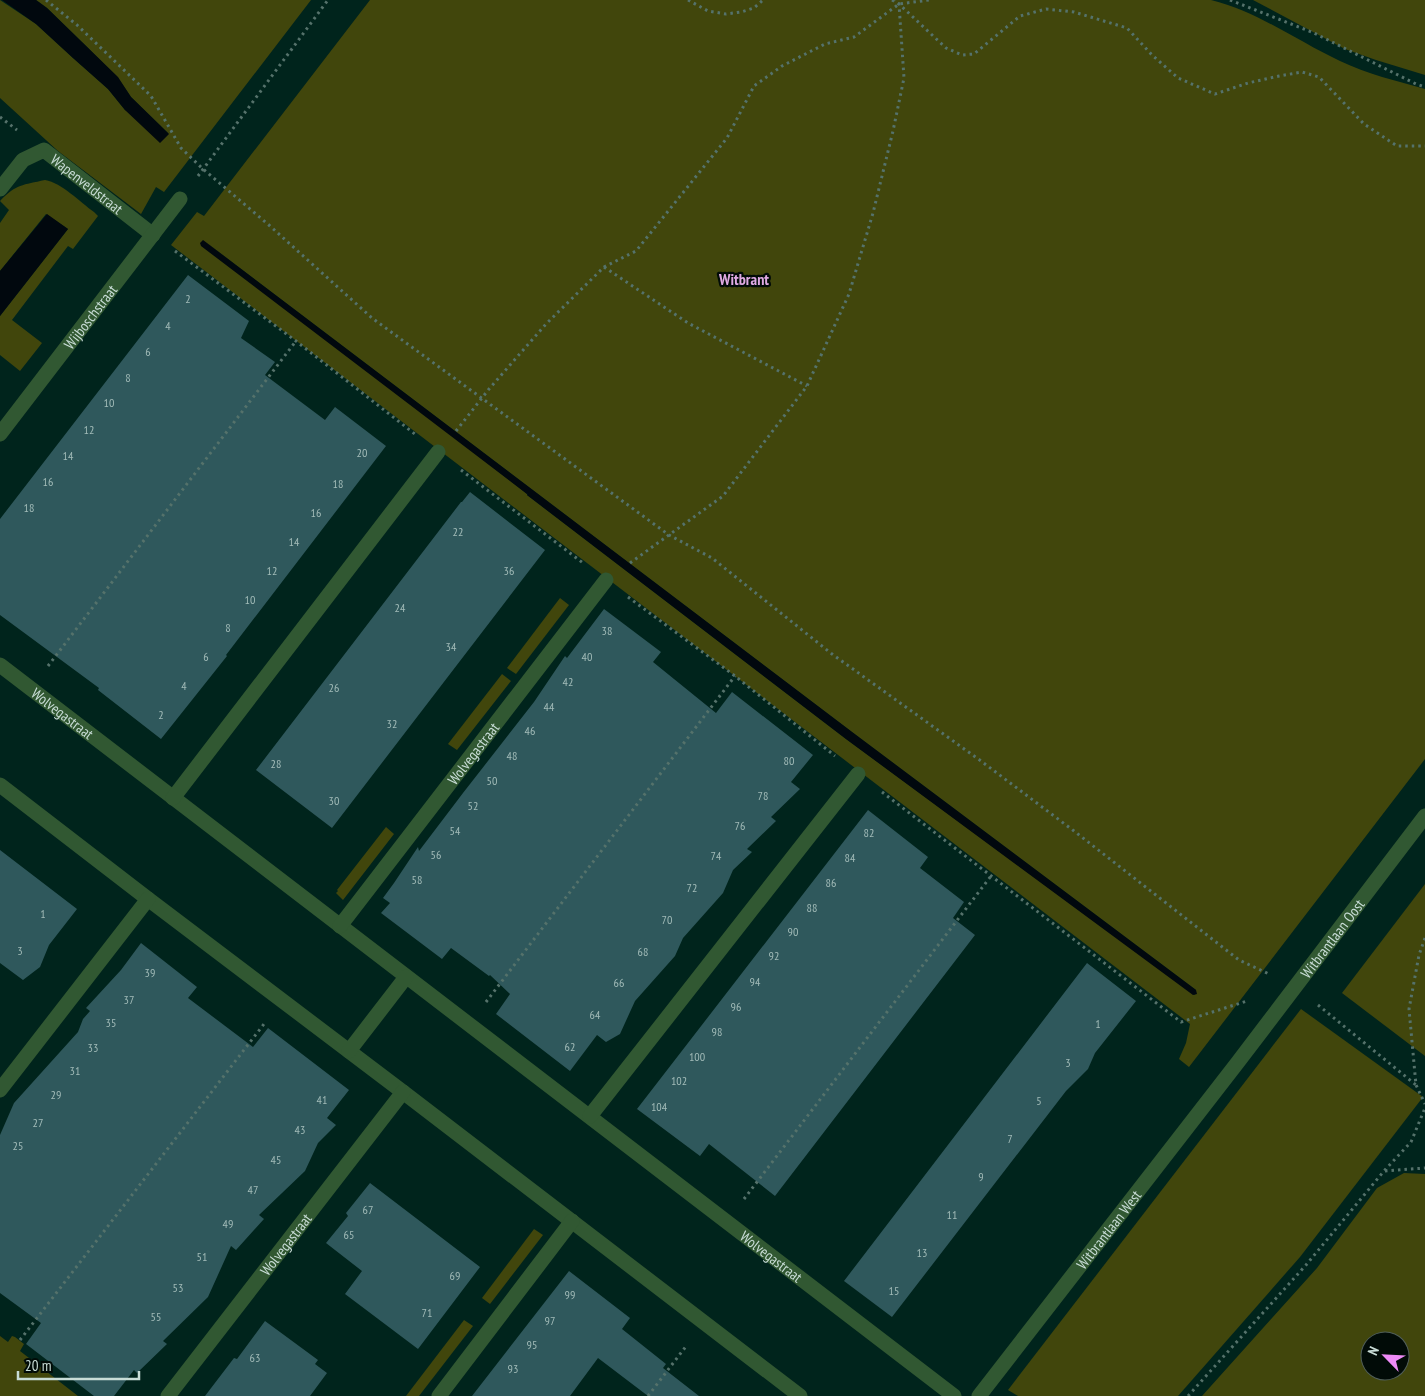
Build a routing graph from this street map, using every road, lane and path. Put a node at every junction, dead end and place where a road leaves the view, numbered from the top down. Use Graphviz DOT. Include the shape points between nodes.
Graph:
graph roads {
  1 [pos="46,0"];
  2 [pos="328,0"];
  3 [pos="688,0"];
  4 [pos="763,0"];
  5 [pos="894,0"];
  6 [pos="928,0"];
  7 [pos="1230,0"];
  8 [pos="899,4"];
  9 [pos="1425,87"];
  10 [pos="1425,146"];
  11 [pos="203,170"];
  12 [pos="0,189"];
  13 [pos="180,200"];
  14 [pos="153,235"];
  15 [pos="604,267"];
  16 [pos="296,341"];
  17 [pos="808,386"];
  18 [pos="482,398"];
  19 [pos="0,434"];
  20 [pos="438,452"];
  21 [pos="669,535"];
  22 [pos="606,580"];
  23 [pos="0,665"];
  24 [pos="735,676"];
  25 [pos="31,689"];
  26 [pos="858,774"];
  27 [pos="0,785"];
  28 [pos="173,798"];
  29 [pos="1425,816"];
  30 [pos="991,876"];
  31 [pos="148,899"];
  32 [pos="340,926"];
  33 [pos="1425,938"];
  34 [pos="406,977"];
  35 [pos="1295,986"];
  36 [pos="282,1000"];
  37 [pos="1248,1001"];
  38 [pos="469,1024"];
  39 [pos="349,1051"];
  40 [pos="1238,1062"];
  41 [pos="1416,1085"];
  42 [pos="0,1090"];
  43 [pos="403,1092"];
  44 [pos="1425,1104"];
  45 [pos="1425,1108"];
  46 [pos="590,1116"];
  47 [pos="1425,1168"];
  48 [pos="1384,1171"];
  49 [pos="572,1221"];
  50 [pos="727,1221"];
  51 [pos="704,1323"];
  52 [pos="20,1340"];
  53 [pos="168,1396"];
  54 [pos="439,1396"];
  55 [pos="648,1396"];
  56 [pos="800,1396"];
  57 [pos="954,1396"];
  58 [pos="979,1396"];
  59 [pos="1188,1396"];
  1 -- 11 [label="path" via="151,96 181,148"];
  2 -- 11 [label="path"];
  3 -- 4 [label="path" via="708,11 726,14 754,8"];
  5 -- 8 [label="path"];
  6 -- 8 [label="path"];
  7 -- 9 [label="path" via="1314,34"];
  8 -- 10 [label="path" via="946,48 962,55 974,54 1020,16 1046,9 1074,12 1127,28 1178,78 1216,94 1248,83 1302,72 1319,77 1364,124 1397,146"];
  8 -- 15 [label="path" via="854,37 825,44 782,66 754,86 727,138 636,251"];
  8 -- 17 [label="path" via="904,78 893,131 849,294"];
  11 -- 13 [label="path"];
  11 -- 18 [label="path" via="372,318"];
  12 -- 14 [label="street, Wapenveldstraat" via="23,160 44,150"];
  13 -- 14 [label="street, Wijboschstraat"];
  14 -- 16 [label="path"];
  14 -- 19 [label="street, Wijboschstraat"];
  15 -- 17 [label="path" via="688,323"];
  15 -- 18 [label="path" via="546,324"];
  16 -- 20 [label="path"];
  16 -- 25 [label="path"];
  17 -- 21 [label="path" via="723,496"];
  18 -- 20 [label="path"];
  18 -- 21 [label="path"];
  20 -- 22 [label="path"];
  20 -- 28 [label="street"];
  21 -- 22 [label="path"];
  21 -- 35 [label="path" via="712,558 832,654 1059,819 1239,960"];
  22 -- 24 [label="path"];
  22 -- 32 [label="street, Wolvegastraat"];
  23 -- 25 [label="street, Wolvegastraat"];
  24 -- 26 [label="path"];
  24 -- 38 [label="path"];
  25 -- 28 [label="street, Wolvegastraat"];
  26 -- 30 [label="path"];
  26 -- 46 [label="street"];
  27 -- 31 [label="street"];
  28 -- 32 [label="street, Wolvegastraat"];
  29 -- 35 [label="street, Witbrantlaan Oost"];
  30 -- 37 [label="path" via="1181,1022"];
  30 -- 50 [label="path"];
  31 -- 36 [label="street"];
  31 -- 42 [label="street"];
  32 -- 34 [label="street, Wolvegastraat"];
  33 -- 41 [label="path" via="1409,1009"];
  34 -- 38 [label="street, Wolvegastraat"];
  34 -- 39 [label="street"];
  35 -- 40 [label="street, Witbrantlaan Oost"];
  35 -- 41 [label="path"];
  36 -- 39 [label="street"];
  36 -- 52 [label="path"];
  38 -- 46 [label="street, Wolvegastraat"];
  39 -- 43 [label="street"];
  40 -- 58 [label="street, Witbrantlaan West"];
  41 -- 44 [label="path"];
  43 -- 49 [label="street"];
  43 -- 53 [label="street, Wolvegastraat"];
  45 -- 48 [label="path" via="1411,1142"];
  46 -- 50 [label="street, Wolvegastraat"];
  47 -- 48 [label="path"];
  48 -- 59 [label="path" via="1306,1266"];
  49 -- 51 [label="street"];
  49 -- 54 [label="street"];
  50 -- 57 [label="street, Wolvegastraat"];
  51 -- 55 [label="path"];
  51 -- 56 [label="street"];
}
